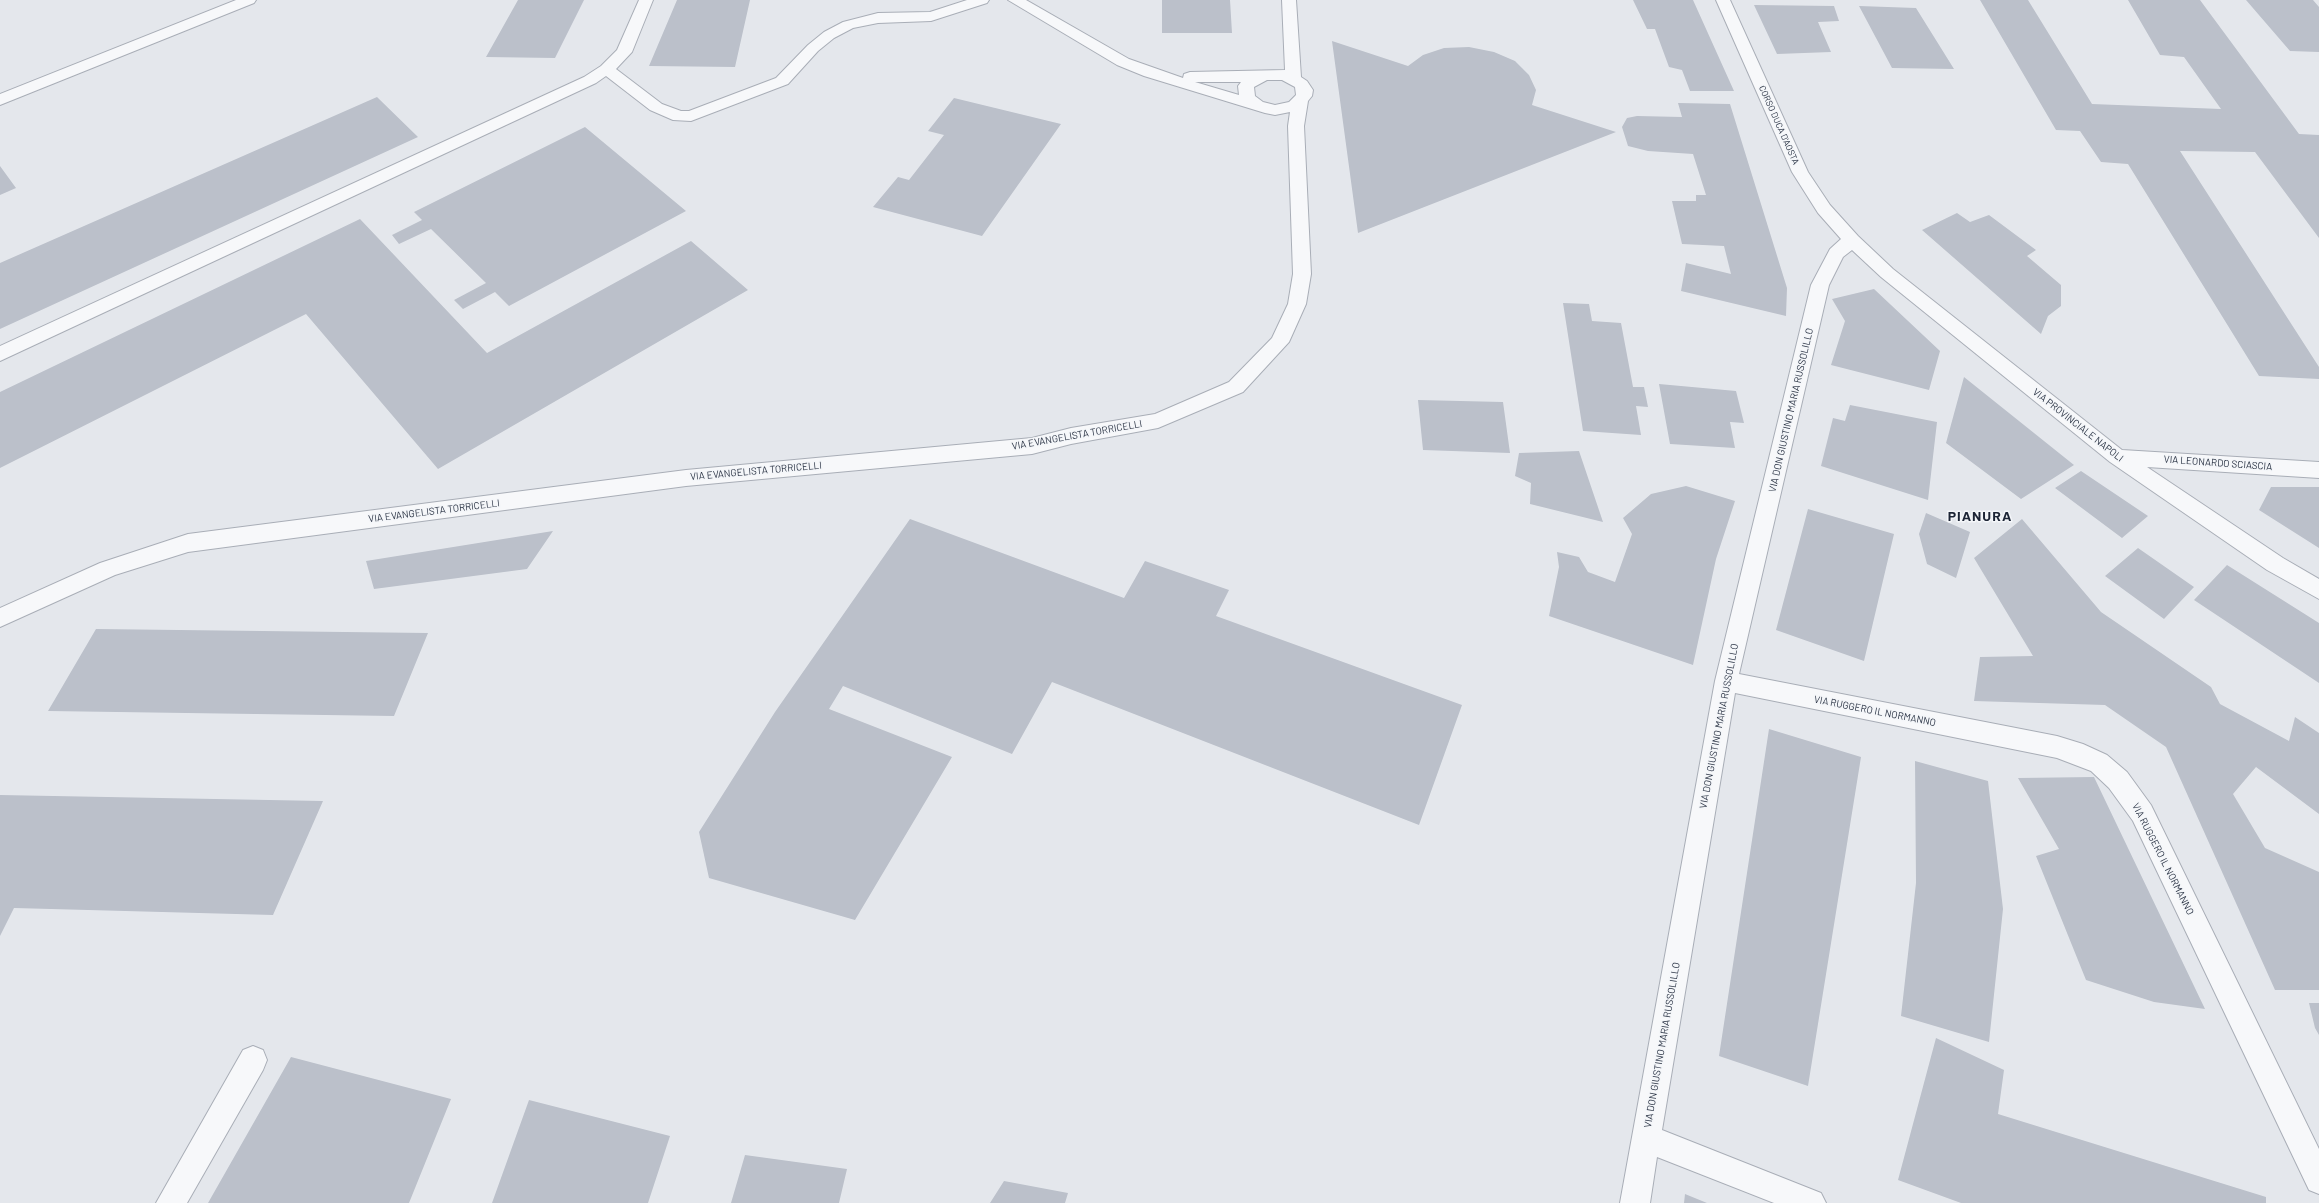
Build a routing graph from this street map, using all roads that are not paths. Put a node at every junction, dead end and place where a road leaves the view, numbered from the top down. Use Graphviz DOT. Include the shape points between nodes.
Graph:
graph roads {
  1 [pos="249,0"];
  2 [pos="646,0"];
  3 [pos="982,0"];
  4 [pos="1015,0"];
  5 [pos="1289,0"];
  6 [pos="1723,0"];
  7 [pos="608,69"];
  8 [pos="1150,73"];
  9 [pos="1259,76"];
  10 [pos="1293,78"];
  11 [pos="0,100"];
  12 [pos="1300,102"];
  13 [pos="1261,107"];
  14 [pos="1296,126"];
  15 [pos="1852,240"];
  16 [pos="0,354"];
  17 [pos="2117,457"];
  18 [pos="2319,470"];
  19 [pos="2319,590"];
  20 [pos="0,618"];
  21 [pos="1726,681"];
  22 [pos="253,1060"];
  23 [pos="1646,1138"];
  24 [pos="2319,1180"];
  25 [pos="171,1203"];
  26 [pos="1635,1203"];
  27 [pos="1811,1203"];
  1 -- 11 [label="street"];
  2 -- 7 [label="street" via="624,52"];
  3 -- 7 [label="street" via="931,16 878,18 848,24 828,35 782,81 691,116 679,116 656,107"];
  4 -- 8 [label="street" via="1123,62"];
  5 -- 10 [label="street"];
  6 -- 15 [label="street, CORSO DUCA D'AOSTA" via="1800,172 1824,209"];
  7 -- 16 [label="street" via="550,99"];
  8 -- 9 [label="street" via="1202,78"];
  8 -- 13 [label="street"];
  9 -- 10 [label="street" via="1275,74"];
  9 -- 13 [label="street" via="1246,86 1246,92 1248,98"];
  10 -- 12 [label="street" via="1305,90"];
  12 -- 13 [label="street" via="1286,109"];
  12 -- 14 [label="street, VIA EVANGELISTA TORRICELLI"];
  13 -- 14 [label="street" via="1286,118"];
  14 -- 20 [label="street, VIA EVANGELISTA TORRICELLI" via="1302,274 1297,304 1280,342 1236,388 1158,421 1071,436 1032,446 686,478 188,543 108,568"];
  15 -- 17 [label="street, VIA PROVINCIALE NAPOLI" via="1887,273"];
  15 -- 21 [label="street, VIA DON GIUSTINO MARIA RUSSOLILLO" via="1836,253 1820,285"];
  17 -- 18 [label="street, VIA LEONARDO SCIASCIA"];
  17 -- 19 [label="street, VIA PROVINCIALE NAPOLI" via="2255,551"];
  21 -- 23 [label="street, VIA DON GIUSTINO MARIA RUSSOLILLO"];
  21 -- 24 [label="street, VIA RUGGERO IL NORMANNO" via="2057,747 2099,763 2118,780 2142,813"];
  22 -- 25 [label="street"];
  23 -- 26 [label="street, VIA DON GIUSTINO MARIA RUSSOLILLO"];
  23 -- 27 [label="street"];
}
